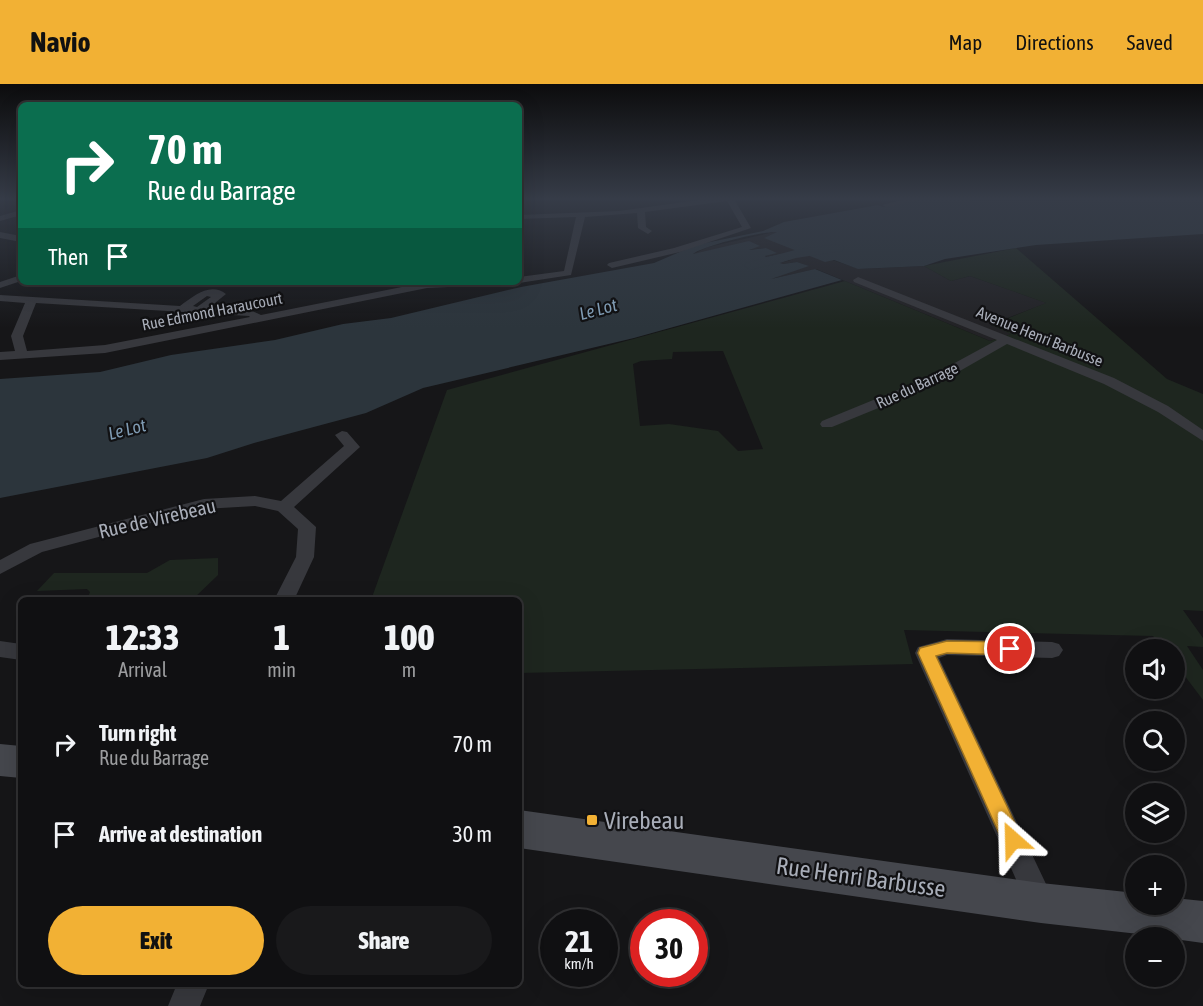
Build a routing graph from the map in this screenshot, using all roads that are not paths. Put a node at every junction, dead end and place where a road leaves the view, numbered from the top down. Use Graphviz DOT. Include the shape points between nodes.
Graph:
graph roads {
  1 [pos="575,242"];
  2 [pos="698,242"];
  3 [pos="612,265"];
  4 [pos="18,279"];
  5 [pos="522,280"];
  6 [pos="858,280"];
  7 [pos="0,285"];
  8 [pos="427,285"];
  9 [pos="389,286"];
  10 [pos="0,298"];
  11 [pos="32,299"];
  12 [pos="184,308"];
  13 [pos="201,309"];
  14 [pos="263,319"];
  15 [pos="1006,340"];
  16 [pos="22,354"];
  17 [pos="0,356"];
  18 [pos="826,424"];
  19 [pos="342,435"];
  20 [pos="1203,437"];
  21 [pos="284,507"];
  22 [pos="0,568"];
  23 [pos="285,597"];
  24 [pos="0,649"];
  25 [pos="1052,650"];
  26 [pos="18,652"];
  27 [pos="0,760"];
  28 [pos="18,762"];
  29 [pos="522,829"];
  30 [pos="1041,903"];
  31 [pos="1202,924"];
  32 [pos="192,987"];
  33 [pos="184,1006"];
  1 -- 5 [label="street" via="568,273"];
  2 -- 3 [label="street"];
  4 -- 7 [label="street"];
  6 -- 15 [label="street, Avenue Henri Barbusse"];
  8 -- 9 [label="street, Rue Edmond Haraucourt"];
  9 -- 14 [label="street, Rue Edmond Haraucourt"];
  10 -- 11 [label="street"];
  11 -- 12 [label="street"];
  11 -- 16 [label="street" via="17,336"];
  12 -- 13 [label="street"];
  12 -- 13 [label="street" via="205,293 221,294"];
  13 -- 14 [label="street" via="250,313"];
  14 -- 16 [label="street, Rue Edmond Haraucourt" via="105,348"];
  15 -- 18 [label="street, Rue du Barrage" via="932,381"];
  15 -- 20 [label="street, Avenue Henri Barbusse" via="1109,381 1163,409"];
  16 -- 17 [label="street, Rue Edmond Haraucourt"];
  19 -- 21 [label="street" via="352,447"];
  21 -- 22 [label="street, Rue de Virebeau" via="255,501 204,504 36,548"];
  21 -- 23 [label="street, Rue de Virebeau" via="307,527 305,557"];
  24 -- 26 [label="street"];
  25 -- 30 [label="street" via="947,647 926,653"];
  27 -- 28 [label="main road"];
  29 -- 30 [label="main road, Rue Henri Barbusse"];
  30 -- 31 [label="main road, Rue Henri Barbusse"];
  32 -- 33 [label="street"];
}
